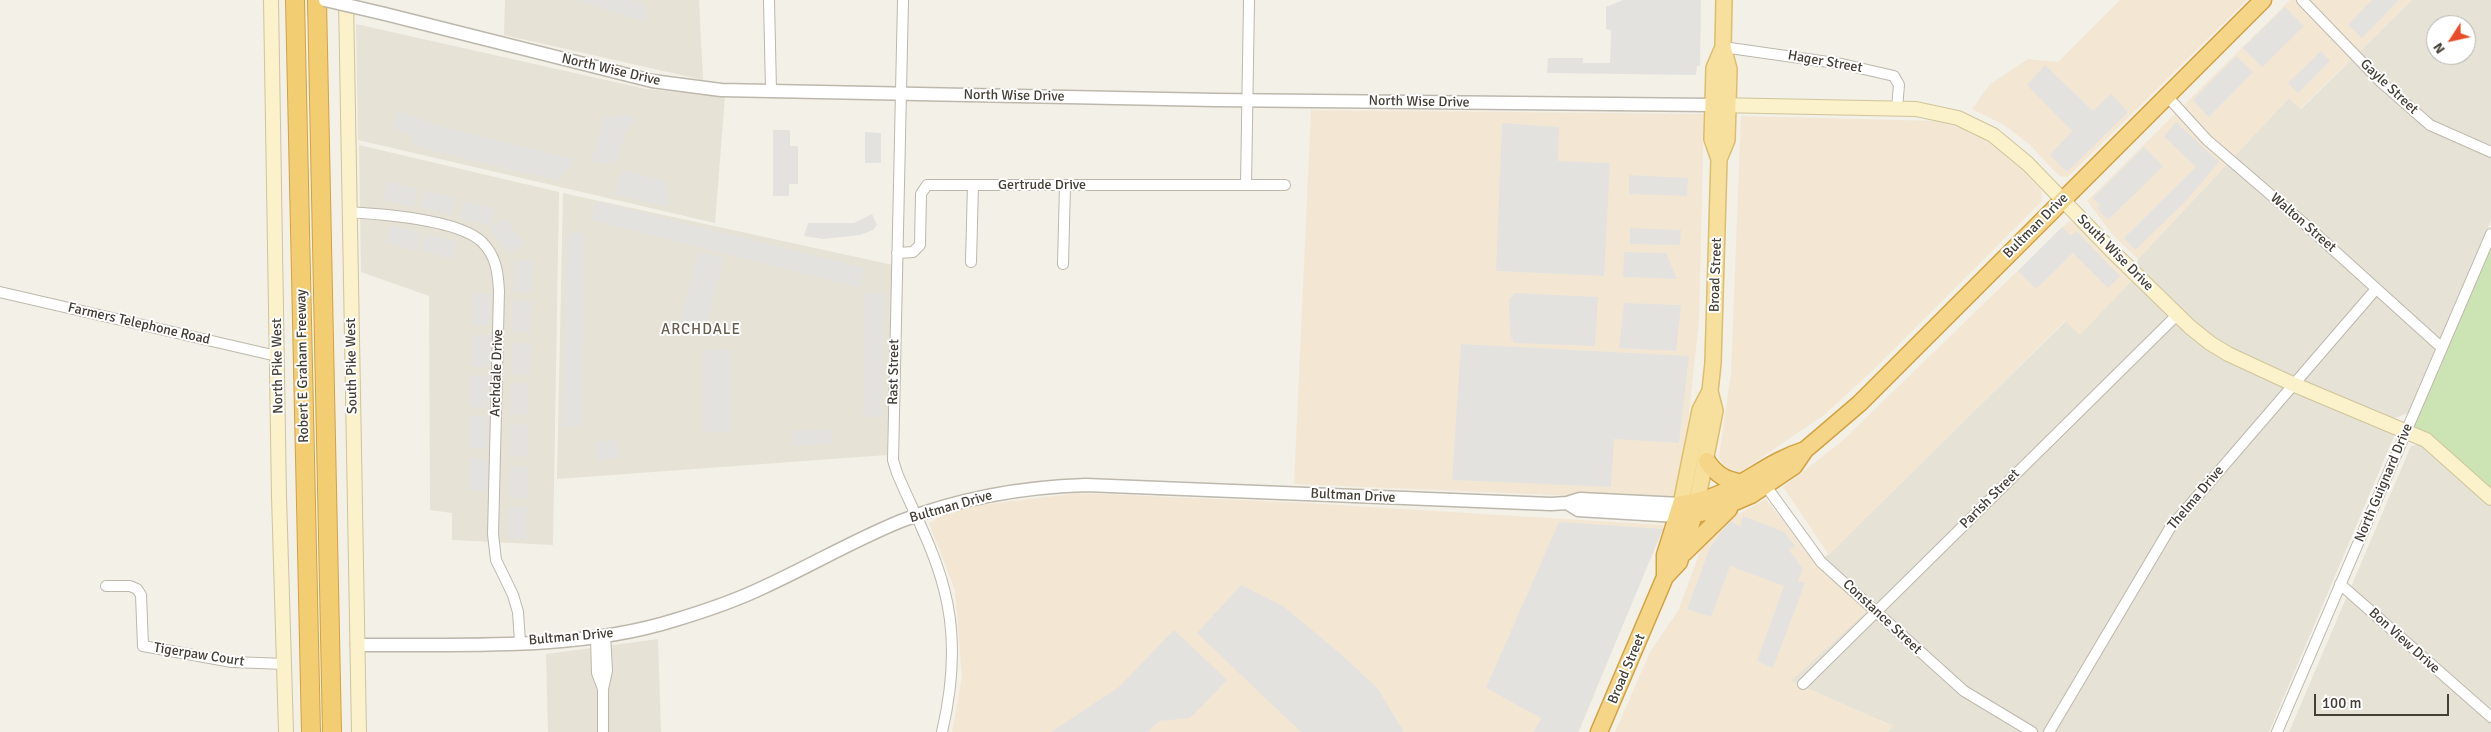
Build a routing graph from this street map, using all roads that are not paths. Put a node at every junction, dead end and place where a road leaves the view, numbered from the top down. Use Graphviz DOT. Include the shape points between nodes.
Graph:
graph roads {
  1 [pos="271,0"];
  2 [pos="295,0"];
  3 [pos="317,0"];
  4 [pos="325,0"];
  5 [pos="346,0"];
  6 [pos="769,0"];
  7 [pos="903,0"];
  8 [pos="1249,0"];
  9 [pos="1724,0"];
  10 [pos="2264,0"];
  11 [pos="2302,0"];
  12 [pos="1723,47"];
  13 [pos="771,90"];
  14 [pos="901,93"];
  15 [pos="2166,96"];
  16 [pos="1248,100"];
  17 [pos="1720,105"];
  18 [pos="1898,108"];
  19 [pos="2491,152"];
  20 [pos="973,185"];
  21 [pos="1246,185"];
  22 [pos="1285,185"];
  23 [pos="1065,186"];
  24 [pos="2063,199"];
  25 [pos="348,212"];
  26 [pos="2491,234"];
  27 [pos="897,253"];
  28 [pos="971,262"];
  29 [pos="1063,264"];
  30 [pos="2376,289"];
  31 [pos="0,292"];
  32 [pos="2178,315"];
  33 [pos="2442,348"];
  34 [pos="278,354"];
  35 [pos="2295,385"];
  36 [pos="1710,390"];
  37 [pos="2406,431"];
  38 [pos="1707,461"];
  39 [pos="1762,480"];
  40 [pos="1744,483"];
  41 [pos="2491,498"];
  42 [pos="1734,504"];
  43 [pos="1695,509"];
  44 [pos="1679,510"];
  45 [pos="915,516"];
  46 [pos="1681,556"];
  47 [pos="1665,578"];
  48 [pos="2340,584"];
  49 [pos="106,586"];
  50 [pos="1876,612"];
  51 [pos="600,636"];
  52 [pos="520,642"];
  53 [pos="357,645"];
  54 [pos="285,664"];
  55 [pos="1803,684"];
  56 [pos="2491,717"];
  57 [pos="286,732"];
  58 [pos="311,732"];
  59 [pos="332,732"];
  60 [pos="360,732"];
  61 [pos="603,732"];
  62 [pos="942,732"];
  63 [pos="1599,732"];
  64 [pos="2032,732"];
  65 [pos="2049,732"];
  66 [pos="2277,732"];
  1 -- 34 [label="main road, North Pike West"];
  2 -- 58 [label="highway, Robert E Graham Freeway"];
  3 -- 59 [label="highway, Robert E Graham Freeway"];
  4 -- 13 [label="street, North Wise Drive, bridge" via="652,81 721,90"];
  5 -- 25 [label="main road, South Pike West"];
  6 -- 13 [label="street"];
  7 -- 14 [label="street, Rast Street"];
  8 -- 16 [label="street"];
  9 -- 12 [label="main road, Broad Street"];
  10 -- 15 [label="highway, Bultman Drive"];
  11 -- 19 [label="street, Gayle Street" via="2382,82 2430,125"];
  12 -- 17 [label="main road, Broad Street" via="1714,68"];
  12 -- 18 [label="street, Hager Street" via="1842,64 1894,76 1899,85"];
  13 -- 14 [label="street, North Wise Drive"];
  14 -- 16 [label="street, North Wise Drive"];
  14 -- 27 [label="street, Rast Street"];
  15 -- 24 [label="highway, Bultman Drive"];
  15 -- 30 [label="street, Walton Street" via="2207,140"];
  16 -- 17 [label="street, North Wise Drive"];
  16 -- 21 [label="street"];
  17 -- 18 [label="main road, South Wise Drive"];
  17 -- 36 [label="main road, Broad Street" via="1727,140 1719,159"];
  18 -- 24 [label="main road, South Wise Drive" via="1939,112 1983,129 2014,152"];
  20 -- 23 [label="street, Gertrude Drive"];
  20 -- 27 [label="street, Gertrude Drive" via="933,184 924,188 921,194 920,245 913,252"];
  20 -- 28 [label="street"];
  21 -- 22 [label="street, Gertrude Drive"];
  21 -- 23 [label="street, Gertrude Drive"];
  23 -- 29 [label="street"];
  24 -- 32 [label="main road, South Wise Drive"];
  24 -- 39 [label="highway, Bultman Drive" via="1860,403 1805,450 1787,456"];
  25 -- 52 [label="street, Archdale Drive" via="390,214 460,231 481,242 496,263 499,291 493,534 496,560 518,612"];
  25 -- 53 [label="main road, South Pike West"];
  26 -- 33 [label="street, North Guignard Drive"];
  27 -- 45 [label="street, Rast Street" via="893,460"];
  30 -- 33 [label="street, Walton Street"];
  30 -- 35 [label="street, Thelma Drive"];
  31 -- 34 [label="street, Farmers Telephone Road"];
  32 -- 35 [label="main road, South Wise Drive" via="2228,354"];
  32 -- 50 [label="street, Parish Street"];
  33 -- 37 [label="street, North Guignard Drive"];
  34 -- 54 [label="main road, North Pike West"];
  35 -- 37 [label="main road, South Wise Drive"];
  35 -- 65 [label="street, Thelma Drive" via="2170,528"];
  36 -- 38 [label="main road, Broad Street" via="1715,412"];
  36 -- 44 [label="main road, Broad Street" via="1700,410"];
  37 -- 41 [label="main road, South Wise Drive" via="2426,440"];
  37 -- 48 [label="street, North Guignard Drive"];
  38 -- 40 [label="highway" via="1724,479"];
  38 -- 43 [label="main road, Broad Street"];
  39 -- 40 [label="highway, Bultman Drive"];
  39 -- 42 [label="highway, Bultman Drive"];
  39 -- 50 [label="street, Constance Street" via="1816,556"];
  40 -- 43 [label="highway, Bultman Drive"];
  42 -- 43 [label="highway, Bultman Drive"];
  42 -- 46 [label="highway"];
  43 -- 44 [label="highway, Bultman Drive"];
  43 -- 46 [label="highway, Broad Street"];
  44 -- 45 [label="street, Bultman Drive" via="1578,510 1567,504 1086,484 1016,490"];
  44 -- 47 [label="highway, Broad Street" via="1665,555"];
  45 -- 51 [label="street, Bultman Drive" via="735,600 672,621"];
  45 -- 62 [label="street, Rast Street" via="935,562 948,605 953,668"];
  46 -- 47 [label="highway, Broad Street"];
  47 -- 63 [label="highway, Broad Street"];
  48 -- 56 [label="street, Bon View Drive"];
  48 -- 66 [label="street, North Guignard Drive"];
  49 -- 54 [label="street, Tigerpaw Court" via="130,586 141,595 143,646 232,662"];
  50 -- 55 [label="street, Parish Street"];
  50 -- 64 [label="street, Constance Street" via="1964,692"];
  51 -- 52 [label="street, Bultman Drive"];
  51 -- 61 [label="street" via="607,671 602,688"];
  52 -- 53 [label="street, Bultman Drive"];
  53 -- 60 [label="main road, South Pike West"];
  54 -- 57 [label="main road, North Pike West"];
}
